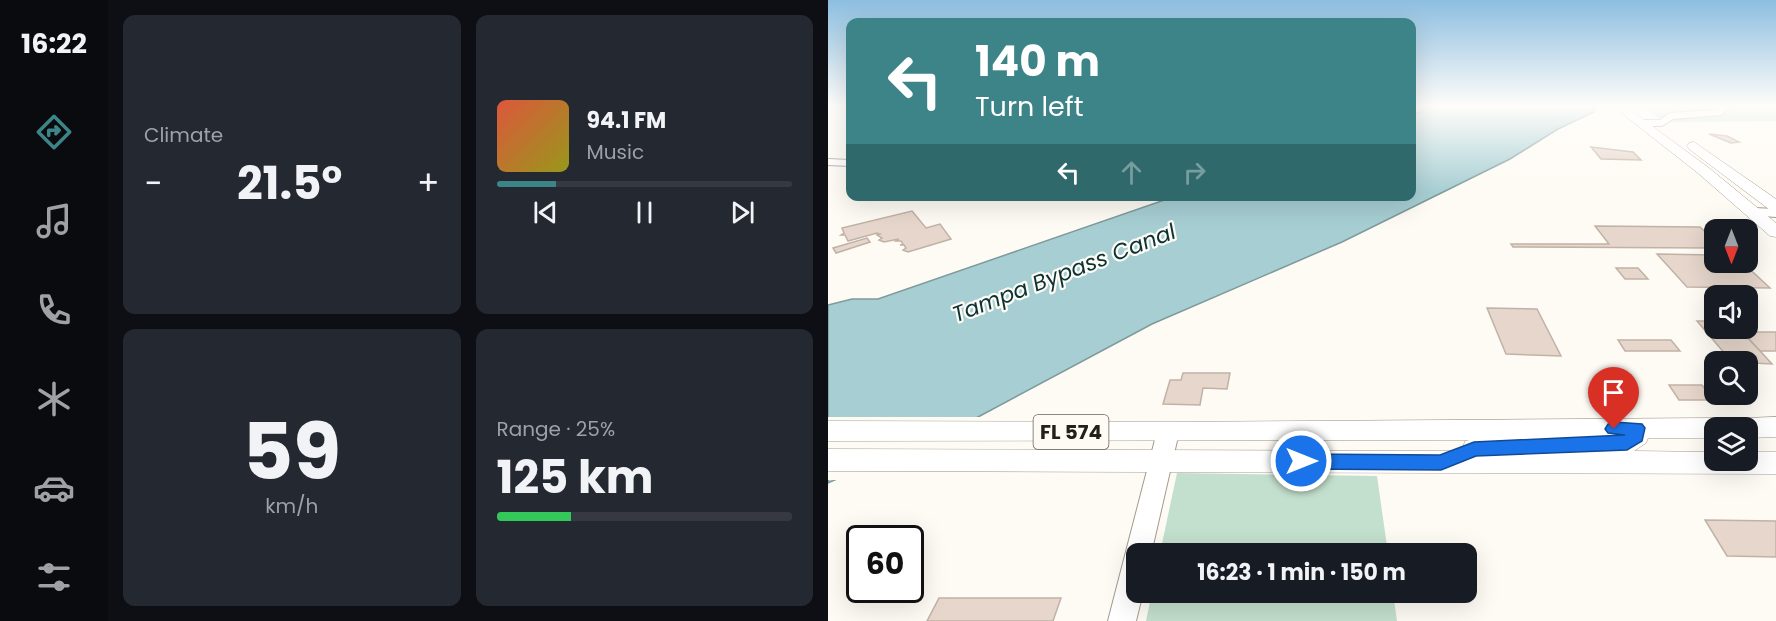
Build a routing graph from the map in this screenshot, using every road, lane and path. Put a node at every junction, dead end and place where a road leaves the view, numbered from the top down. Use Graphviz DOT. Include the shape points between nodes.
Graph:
graph roads {
  1 [pos="1656,135"];
  2 [pos="1678,135"];
  3 [pos="828,162"];
  4 [pos="846,163"];
  5 [pos="1776,207"];
  6 [pos="1754,213"];
  7 [pos="1776,213"];
  8 [pos="1776,232"];
  9 [pos="1776,427"];
  10 [pos="1636,428"];
  11 [pos="1704,428"];
  12 [pos="1758,428"];
  13 [pos="828,431"];
  14 [pos="1168,432"];
  15 [pos="828,460"];
  16 [pos="1161,460"];
  17 [pos="1441,462"];
  18 [pos="1776,463"];
  19 [pos="1141,543"];
  20 [pos="1126,603"];
  21 [pos="1122,621"];
  1 -- 6 [label="main road"];
  2 -- 5 [label="main road"];
  3 -- 4 [label="street"];
  6 -- 7 [label="street"];
  6 -- 8 [label="main road"];
  9 -- 12 [label="main road"];
  10 -- 11 [label="main road, FL 574"];
  10 -- 14 [label="main road, FL 574"];
  10 -- 17 [label="main road" via="1636,436 1627,443 1474,449"];
  13 -- 14 [label="main road, FL 574"];
  14 -- 16 [label="street"];
  15 -- 16 [label="main road, FL 574"];
  16 -- 17 [label="main road, FL 574"];
  16 -- 19 [label="street"];
  17 -- 18 [label="main road, FL 574"];
  20 -- 21 [label="street"];
}
